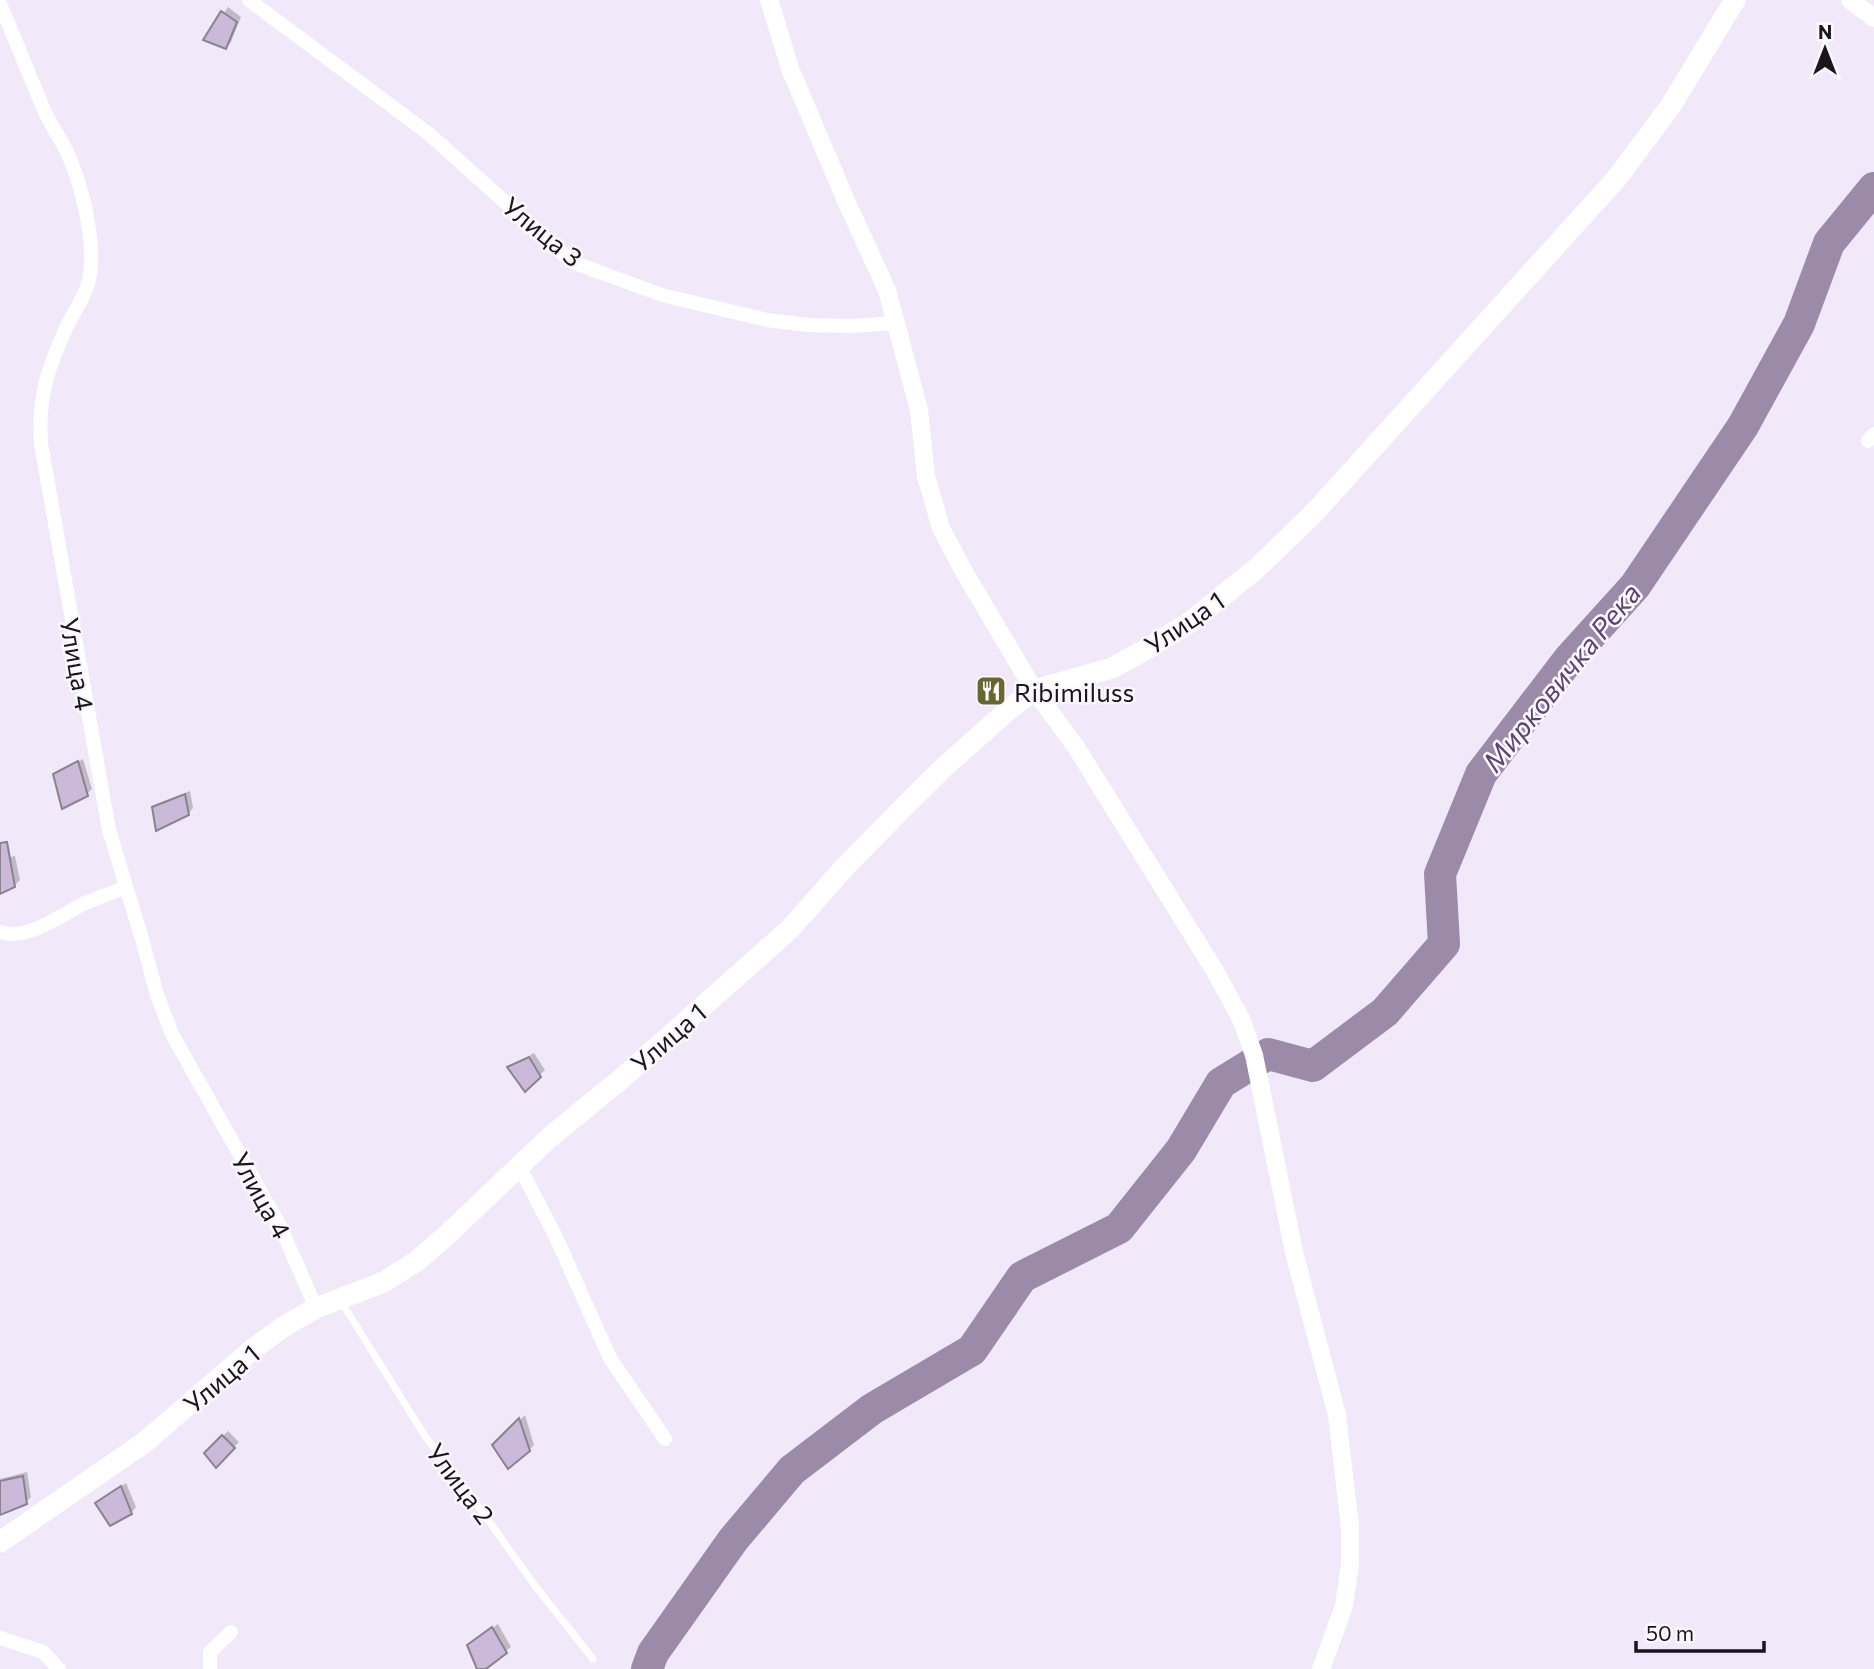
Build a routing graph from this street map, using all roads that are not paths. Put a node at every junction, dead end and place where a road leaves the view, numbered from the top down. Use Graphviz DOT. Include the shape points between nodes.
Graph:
graph roads {
  1 [pos="249,0"];
  2 [pos="769,0"];
  3 [pos="1735,0"];
  4 [pos="1850,0"];
  5 [pos="1,8"];
  6 [pos="1874,18"];
  7 [pos="896,323"];
  8 [pos="1034,690"];
  9 [pos="125,888"];
  10 [pos="0,932"];
  11 [pos="519,1166"];
  12 [pos="340,1300"];
  13 [pos="316,1307"];
  14 [pos="665,1440"];
  15 [pos="0,1542"];
  16 [pos="231,1632"];
  17 [pos="0,1638"];
  18 [pos="593,1659"];
  19 [pos="59,1669"];
  20 [pos="210,1669"];
  21 [pos="1321,1669"];
  1 -- 7 [label="street, Улица 3" via="429,134 572,262 662,295 767,320 851,326"];
  2 -- 7 [label="street" via="791,71 887,289"];
  3 -- 8 [label="main road, Улица 1" via="1670,107 1625,169 1314,513 1189,624 1112,668"];
  4 -- 6 [label="street"];
  5 -- 9 [label="street, Улица 4" via="46,114 70,157 87,221 92,261 87,287 48,374 41,397 40,431 108,830"];
  7 -- 8 [label="street" via="919,410 929,488 942,528"];
  8 -- 11 [label="main road, Улица 1" via="934,777 790,929"];
  8 -- 21 [label="street" via="1076,747 1215,971 1254,1055 1294,1252 1337,1415 1350,1527 1344,1606"];
  9 -- 10 [label="street" via="27,932"];
  9 -- 13 [label="street, Улица 4" via="173,1036 281,1228"];
  11 -- 12 [label="main road, Улица 1" via="417,1261 384,1282"];
  11 -- 14 [label="street" via="610,1358"];
  12 -- 13 [label="main road, Улица 1"];
  12 -- 18 [label="lane, Улица 2" via="425,1436"];
  13 -- 15 [label="main road, Улица 1" via="253,1349 145,1442"];
  16 -- 20 [label="street" via="210,1652"];
  17 -- 19 [label="street" via="44,1652"];
}
